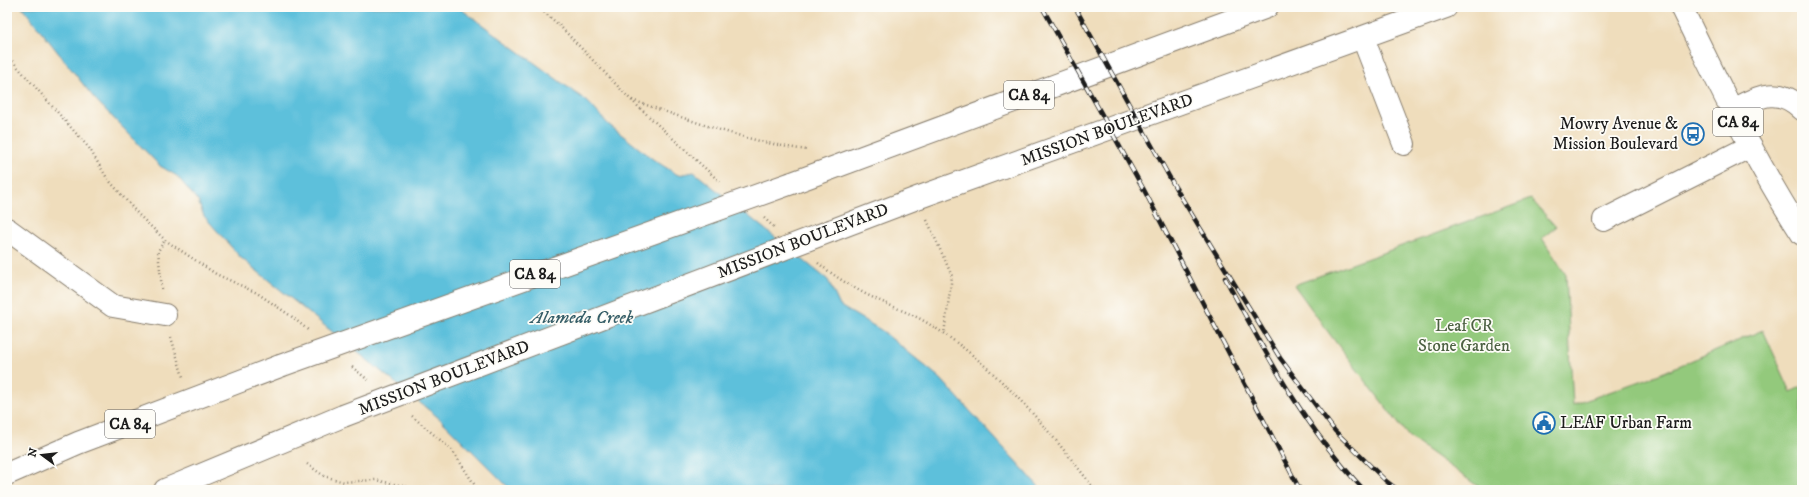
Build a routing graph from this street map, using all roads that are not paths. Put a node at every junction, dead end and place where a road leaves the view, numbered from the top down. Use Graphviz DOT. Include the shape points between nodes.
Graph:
graph roads {
  1 [pos="1267,7"];
  2 [pos="1446,7"];
  3 [pos="1681,7"];
  4 [pos="1363,38"];
  5 [pos="1802,109"];
  6 [pos="1732,110"];
  7 [pos="1404,144"];
  8 [pos="1751,146"];
  9 [pos="1604,220"];
  10 [pos="7,229"];
  11 [pos="1802,234"];
  12 [pos="165,314"];
  13 [pos="7,474"];
  14 [pos="165,490"];
  1 -- 13 [label="main road, CA 84, bridge" via="792,183 280,366 78,443"];
  2 -- 4 [label="main road, MISSION BOULEVARD"];
  3 -- 6 [label="main road, CA 84"];
  4 -- 7 [label="main road"];
  4 -- 14 [label="main road, MISSION BOULEVARD, bridge" via="917,198 343,416"];
  5 -- 6 [label="main road" via="1793,100 1783,95 1774,95 1761,97"];
  6 -- 8 [label="main road, CA 84"];
  8 -- 9 [label="main road"];
  8 -- 11 [label="main road, CA 84" via="1780,201"];
  10 -- 12 [label="main road" via="113,306"];
}
